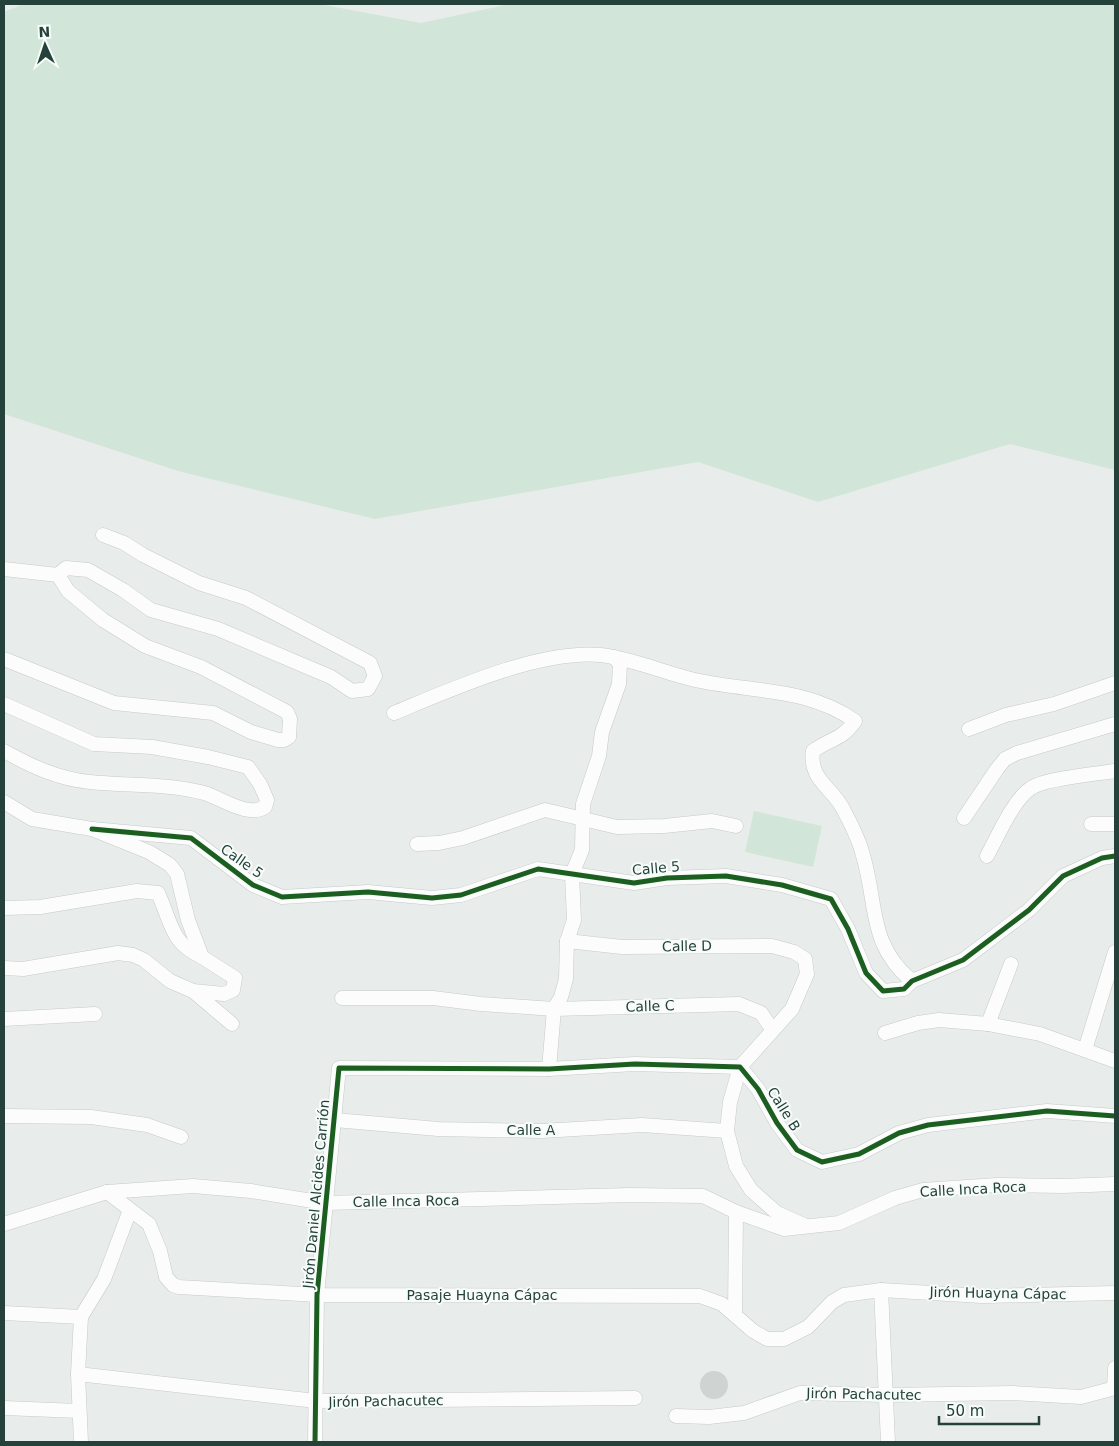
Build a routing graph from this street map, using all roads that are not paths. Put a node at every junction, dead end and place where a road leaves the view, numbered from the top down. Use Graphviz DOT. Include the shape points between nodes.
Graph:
graph roads {
  1 [pos="103,534"];
  2 [pos="4,569"];
  3 [pos="58,575"];
  4 [pos="614,657"];
  5 [pos="4,659"];
  6 [pos="1115,683"];
  7 [pos="4,704"];
  8 [pos="394,713"];
  9 [pos="1115,724"];
  10 [pos="970,729"];
  11 [pos="4,751"];
  12 [pos="1115,771"];
  13 [pos="4,802"];
  14 [pos="964,818"];
  15 [pos="583,819"];
  16 [pos="1091,824"];
  17 [pos="1115,824"];
  18 [pos="736,826"];
  19 [pos="92,829"];
  20 [pos="416,844"];
  21 [pos="987,856"];
  22 [pos="1115,856"];
  23 [pos="572,874"];
  24 [pos="4,908"];
  25 [pos="567,941"];
  26 [pos="1115,952"];
  27 [pos="202,957"];
  28 [pos="1011,964"];
  29 [pos="4,968"];
  30 [pos="912,981"];
  31 [pos="193,991"];
  32 [pos="342,998"];
  33 [pos="554,1009"];
  34 [pos="95,1014"];
  35 [pos="4,1019"];
  36 [pos="232,1024"];
  37 [pos="988,1024"];
  38 [pos="772,1029"];
  39 [pos="885,1033"];
  40 [pos="1085,1050"];
  41 [pos="1115,1061"];
  42 [pos="740,1066"];
  43 [pos="549,1069"];
  44 [pos="4,1116"];
  45 [pos="1115,1116"];
  46 [pos="335,1120"];
  47 [pos="727,1132"];
  48 [pos="181,1137"];
  49 [pos="1115,1184"];
  50 [pos="106,1192"];
  51 [pos="325,1203"];
  52 [pos="130,1210"];
  53 [pos="736,1212"];
  54 [pos="4,1224"];
  55 [pos="807,1226"];
  56 [pos="881,1290"];
  57 [pos="317,1294"];
  58 [pos="1115,1294"];
  59 [pos="4,1313"];
  60 [pos="735,1314"];
  61 [pos="81,1317"];
  62 [pos="1115,1368"];
  63 [pos="78,1374"];
  64 [pos="1115,1388"];
  65 [pos="886,1395"];
  66 [pos="635,1398"];
  67 [pos="316,1401"];
  68 [pos="4,1408"];
  69 [pos="79,1411"];
  70 [pos="676,1416"];
  71 [pos="81,1442"];
  72 [pos="315,1442"];
  73 [pos="888,1442"];
  1 -- 3 [label="street" via="199,583 246,598 370,663 375,676 368,689 352,691 331,677 218,629 151,610 88,570 66,568"];
  2 -- 3 [label="street"];
  3 -- 5 [label="street" via="68,591 103,620 145,646 201,667 287,712 290,718 289,737 278,740 251,732 213,713 114,703"];
  4 -- 8 [label="street" via="599,655 546,660 483,678"];
  4 -- 15 [label="street" via="620,664 619,684 602,732 599,756 583,804"];
  4 -- 30 [label="street" via="699,681 797,694 838,709 855,721 847,734 813,751 812,764 821,782 841,805 862,852 883,948 898,970"];
  6 -- 10 [label="street"];
  7 -- 11 [label="street" via="94,744 152,747 248,768 255,774 267,800 265,808 260,810 243,809 203,793 156,786 87,782 42,771"];
  9 -- 14 [label="street" via="1017,752 1005,759"];
  12 -- 21 [label="street" via="1032,787 1018,800"];
  13 -- 19 [label="street" via="32,819"];
  15 -- 18 [label="street" via="617,827 712,821"];
  15 -- 20 [label="street" via="545,810 463,838"];
  15 -- 23 [label="street" via="582,850"];
  16 -- 17 [label="street"];
  19 -- 23 [label="street, Calle 5" via="190,838 253,885 282,897 368,892 432,898 462,895 538,869"];
  19 -- 27 [label="street" via="149,852 174,870"];
  22 -- 30 [label="street, Calle 5" via="1102,858 1063,876 1029,910 963,960"];
  23 -- 25 [label="street" via="574,920"];
  23 -- 30 [label="street, Calle 5" via="634,883 726,876 782,885 831,899 848,929 866,973 883,991 904,989"];
  24 -- 27 [label="street" via="150,891 158,894 178,941"];
  25 -- 33 [label="street" via="566,979 562,997"];
  25 -- 38 [label="street, Calle D" via="622,947 772,946 794,952 805,959 807,974 792,1009"];
  26 -- 40 [label="street"];
  27 -- 31 [label="street" via="232,974 235,978 233,990 224,994"];
  28 -- 37 [label="street"];
  29 -- 31 [label="street" via="23,969 118,953 144,960 170,981"];
  31 -- 36 [label="street"];
  32 -- 33 [label="street, Calle C" via="433,998"];
  33 -- 38 [label="street, Calle C" via="739,1004 761,1013"];
  33 -- 43 [label="street"];
  34 -- 35 [label="street"];
  37 -- 39 [label="street" via="939,1020"];
  37 -- 40 [label="street" via="1040,1034"];
  38 -- 42 [label="street"];
  40 -- 41 [label="street"];
  42 -- 43 [label="street" via="635,1064"];
  42 -- 45 [label="street, Calle B" via="797,1150 822,1162 859,1154 899,1133 928,1125 1047,1111"];
  42 -- 47 [label="street" via="730,1102"];
  43 -- 46 [label="street, Jirón Daniel Alcides Carrión" via="339,1068"];
  44 -- 48 [label="street" via="90,1117 147,1125"];
  46 -- 47 [label="street, Calle A" via="438,1129 542,1131 642,1125"];
  46 -- 51 [label="street, Jirón Daniel Alcides Carrión"];
  47 -- 55 [label="street" via="736,1166 751,1190 778,1212"];
  49 -- 55 [label="street, Calle Inca Roca" via="997,1185 923,1190 895,1198 839,1223"];
  50 -- 51 [label="street, Calle Inca Roca" via="193,1186"];
  50 -- 52 [label="street, Pasaje Huayna Cápac"];
  50 -- 54 [label="street, Calle Inca Roca"];
  51 -- 53 [label="street, Calle Inca Roca" via="703,1196"];
  51 -- 57 [label="street, Jirón Daniel Alcides Carrión"];
  52 -- 57 [label="street, Pasaje Huayna Cápac" via="148,1224 160,1251 166,1277 173,1285"];
  52 -- 61 [label="street" via="104,1279"];
  53 -- 55 [label="street, Calle Inca Roca" via="784,1229"];
  53 -- 60 [label="street"];
  56 -- 58 [label="street, Jirón Huayna Cápac" via="982,1296"];
  56 -- 60 [label="street, Pasaje Huayna Cápac" via="844,1295 832,1302 808,1327 784,1339 767,1340"];
  56 -- 65 [label="street"];
  57 -- 60 [label="street, Pasaje Huayna Cápac" via="700,1296 722,1304"];
  57 -- 67 [label="street, Jirón Daniel Alcides Carrión"];
  59 -- 61 [label="street"];
  61 -- 63 [label="street"];
  62 -- 64 [label="street"];
  63 -- 67 [label="street, Jirón Pachacutec"];
  63 -- 69 [label="street"];
  64 -- 65 [label="street, Jirón Pachacutec" via="1081,1397 1012,1393"];
  65 -- 70 [label="street, Jirón Pachacutec" via="800,1393 744,1413"];
  65 -- 73 [label="street"];
  66 -- 67 [label="street, Jirón Pachacutec"];
  67 -- 72 [label="street, Jirón Daniel Alcides Carrión"];
  68 -- 69 [label="street"];
  69 -- 71 [label="street"];
}
